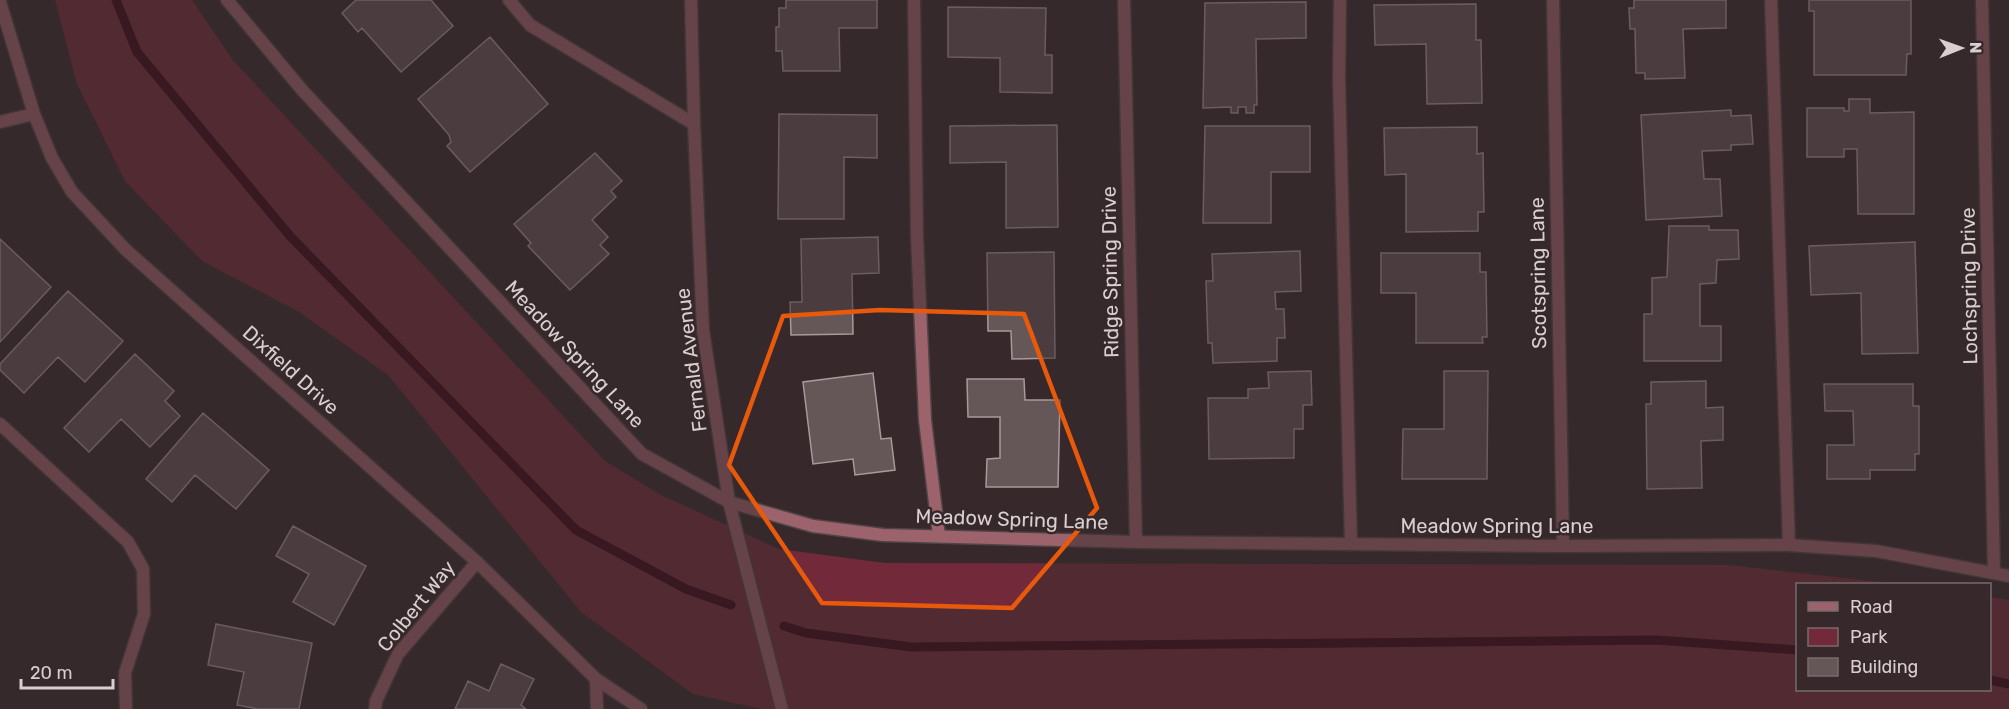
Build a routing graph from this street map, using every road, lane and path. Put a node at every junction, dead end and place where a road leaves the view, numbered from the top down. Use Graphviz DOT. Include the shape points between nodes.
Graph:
graph roads {
  1 [pos="227,0"];
  2 [pos="509,0"];
  3 [pos="692,0"];
  4 [pos="914,0"];
  5 [pos="1124,0"];
  6 [pos="1340,0"];
  7 [pos="1553,0"];
  8 [pos="1771,0"];
  9 [pos="1982,0"];
  10 [pos="0,2"];
  11 [pos="33,114"];
  12 [pos="0,122"];
  13 [pos="694,124"];
  14 [pos="0,424"];
  15 [pos="729,502"];
  16 [pos="939,536"];
  17 [pos="1136,542"];
  18 [pos="1351,544"];
  19 [pos="1789,545"];
  20 [pos="1563,546"];
  21 [pos="477,562"];
  22 [pos="1994,572"];
  23 [pos="2009,576"];
  24 [pos="596,679"];
  25 [pos="126,709"];
  26 [pos="375,709"];
  27 [pos="597,709"];
  28 [pos="641,709"];
  29 [pos="782,709"];
  1 -- 15 [label="street, Meadow Spring Lane" via="303,91 642,454"];
  2 -- 13 [label="street" via="530,25"];
  3 -- 13 [label="street, Fernald Avenue"];
  4 -- 16 [label="street" via="917,237 925,420"];
  5 -- 17 [label="street, Ridge Spring Drive"];
  6 -- 18 [label="street"];
  7 -- 20 [label="street, Scotspring Lane"];
  8 -- 19 [label="street"];
  9 -- 22 [label="street, Lochspring Drive"];
  10 -- 11 [label="street, Dixfield Drive"];
  11 -- 12 [label="street"];
  11 -- 21 [label="street, Dixfield Drive" via="72,192 126,249"];
  13 -- 15 [label="street, Fernald Avenue" via="703,330"];
  14 -- 25 [label="street" via="128,542 143,569 144,614 126,673"];
  15 -- 16 [label="street, Meadow Spring Lane" via="813,526 883,535"];
  15 -- 29 [label="street, Fernald Avenue"];
  16 -- 17 [label="street, Meadow Spring Lane"];
  17 -- 18 [label="street, Meadow Spring Lane"];
  18 -- 20 [label="street, Meadow Spring Lane"];
  19 -- 20 [label="street, Meadow Spring Lane"];
  19 -- 22 [label="street, Meadow Spring Lane" via="1876,551"];
  21 -- 24 [label="street, Dixfield Drive"];
  21 -- 26 [label="street, Colbert Way" via="398,654"];
  22 -- 23 [label="street, Meadow Spring Lane"];
  24 -- 27 [label="street"];
  24 -- 28 [label="street, Dixfield Drive"];
}
